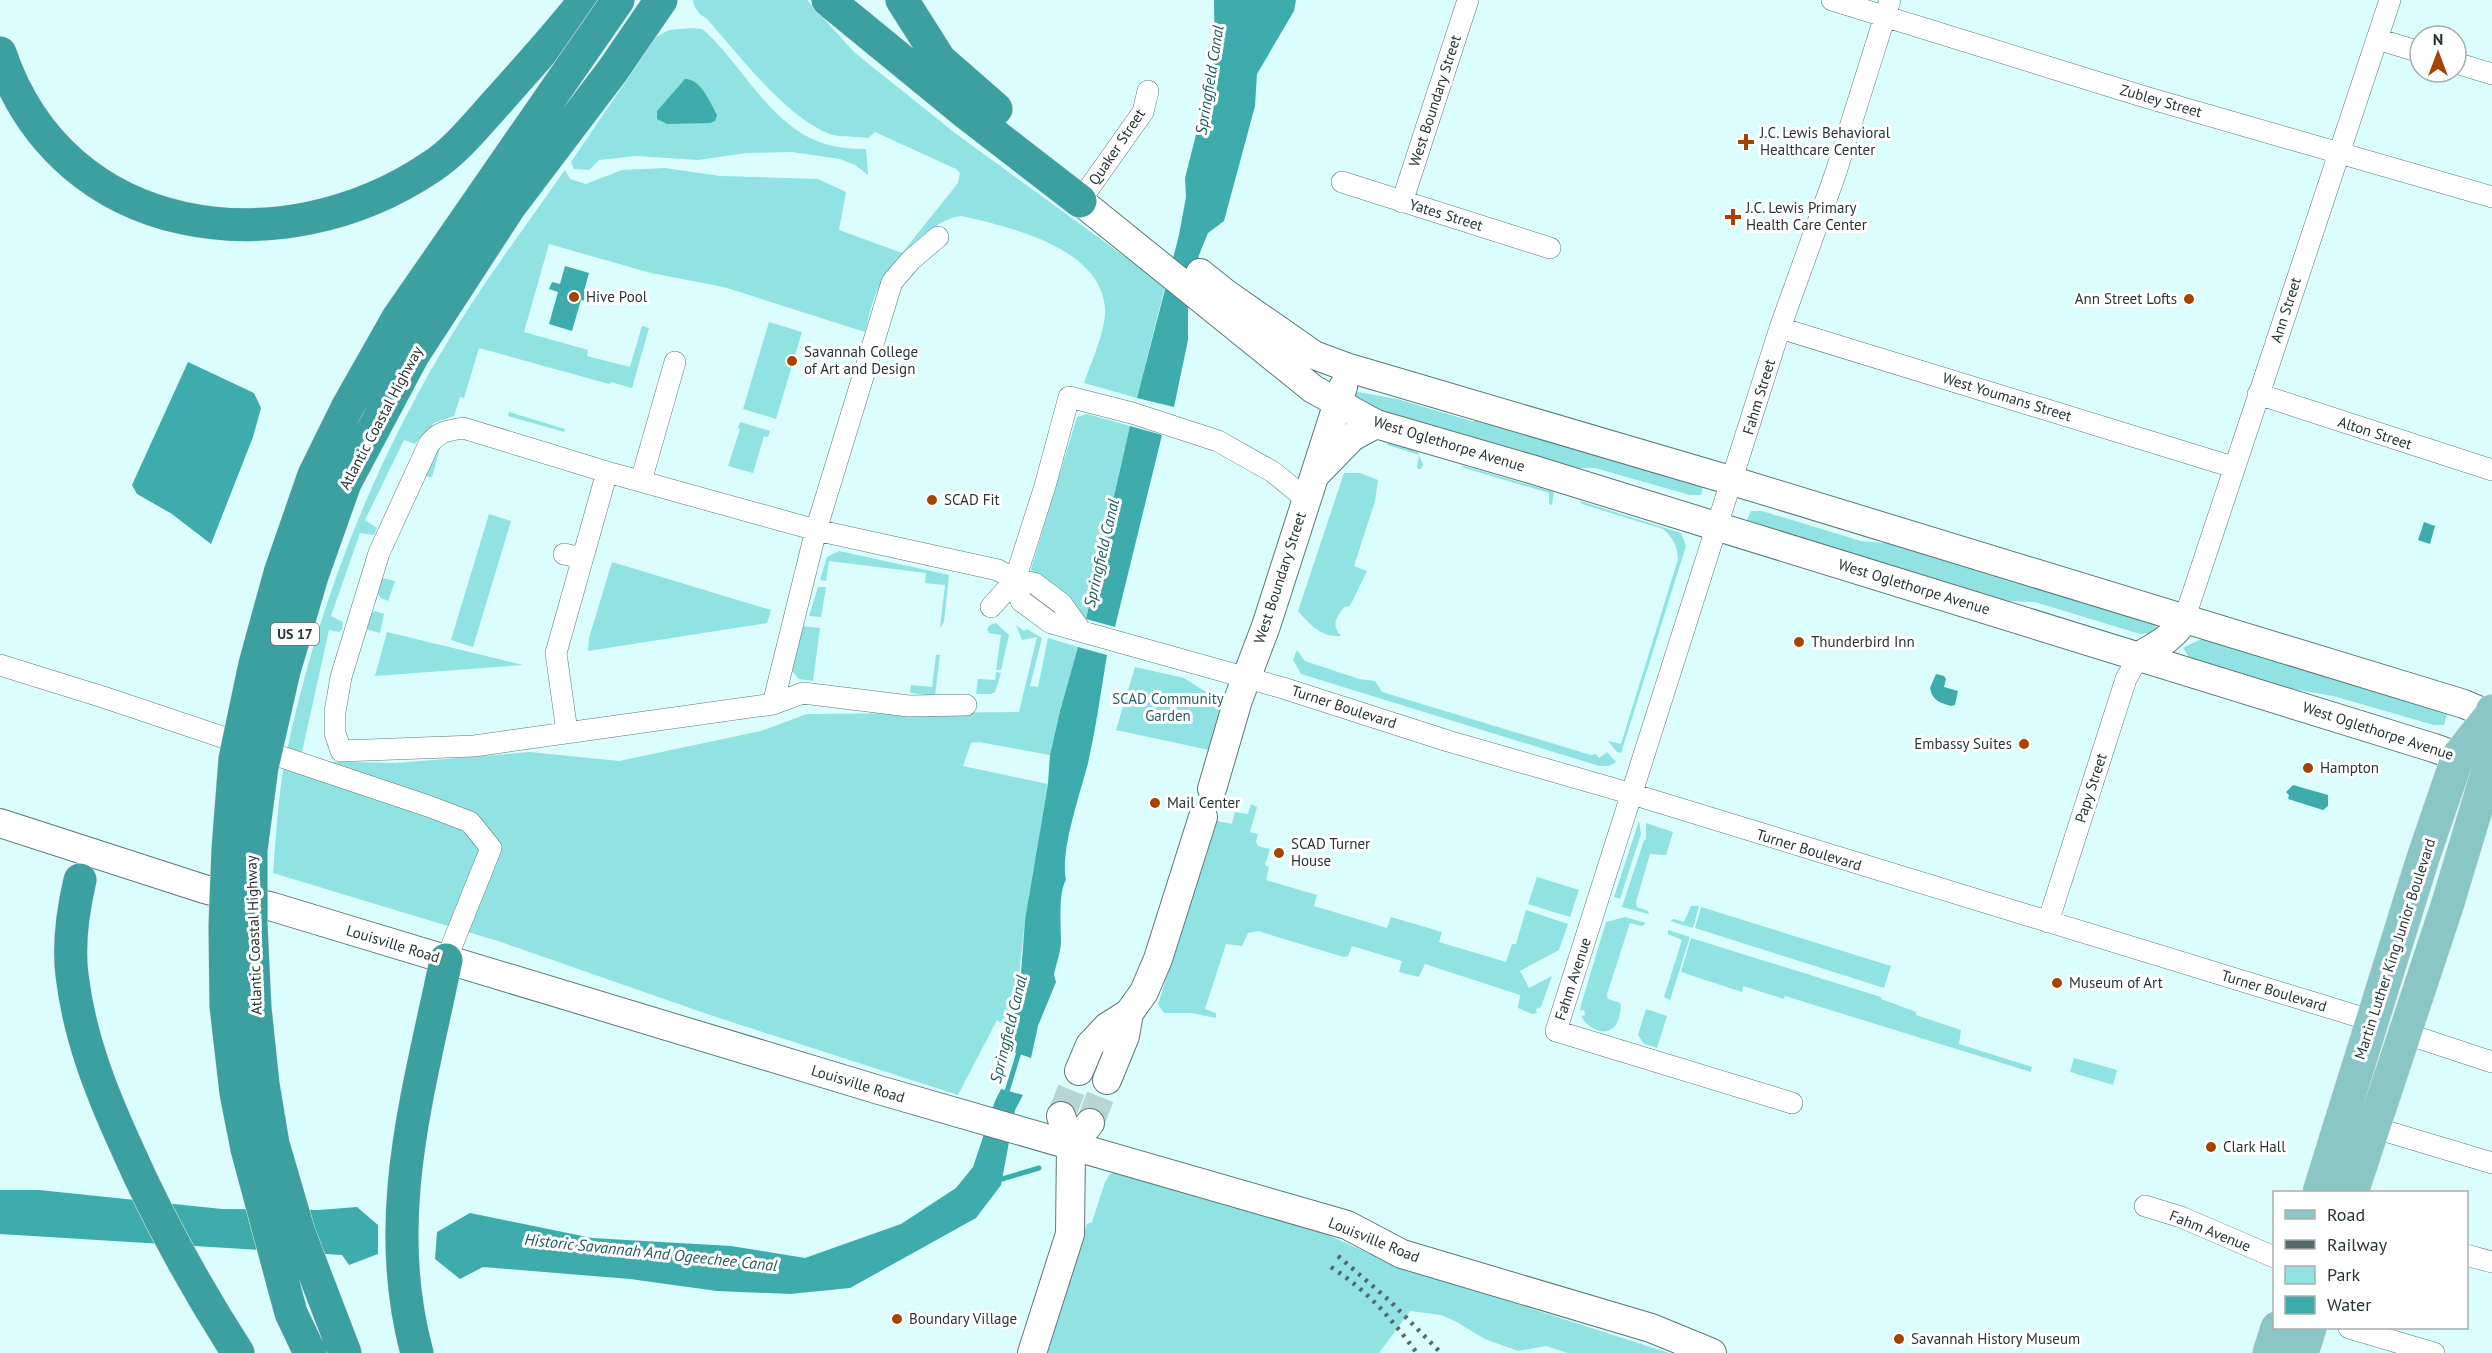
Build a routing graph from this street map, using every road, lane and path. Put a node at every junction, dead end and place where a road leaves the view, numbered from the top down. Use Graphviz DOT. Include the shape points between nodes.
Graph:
graph roads {
  1 [pos="585,0"];
  2 [pos="618,0"];
  3 [pos="661,0"];
  4 [pos="828,0"];
  5 [pos="902,0"];
  6 [pos="1468,0"];
  7 [pos="1832,0"];
  8 [pos="2390,0"];
  9 [pos="1887,8"];
  10 [pos="2377,39"];
  11 [pos="2408,48"];
  12 [pos="0,53"];
  13 [pos="2468,67"];
  14 [pos="2492,74"];
  15 [pos="1148,91"];
  16 [pos="2339,152"];
  17 [pos="1342,182"];
  18 [pos="2492,197"];
  19 [pos="1402,202"];
  20 [pos="1098,203"];
  21 [pos="938,237"];
  22 [pos="1550,248"];
  23 [pos="1222,304"];
  24 [pos="1780,327"];
  25 [pos="675,362"];
  26 [pos="1349,368"];
  27 [pos="2258,394"];
  28 [pos="1337,403"];
  29 [pos="1376,423"];
  30 [pos="2233,467"];
  31 [pos="2492,470"];
  32 [pos="607,472"];
  33 [pos="641,481"];
  34 [pos="1733,481"];
  35 [pos="1309,489"];
  36 [pos="1718,527"];
  37 [pos="816,530"];
  38 [pos="1015,580"];
  39 [pos="991,607"];
  40 [pos="2184,620"];
  41 [pos="2139,656"];
  42 [pos="0,665"];
  43 [pos="1246,677"];
  44 [pos="773,704"];
  45 [pos="966,705"];
  46 [pos="2492,714"];
  47 [pos="567,732"];
  48 [pos="2458,756"];
  49 [pos="2491,768"];
  50 [pos="1212,789"];
  51 [pos="1632,795"];
  52 [pos="1203,817"];
  53 [pos="0,823"];
  54 [pos="80,879"];
  55 [pos="2048,922"];
  56 [pos="446,960"];
  57 [pos="1128,1013"];
  58 [pos="2373,1021"];
  59 [pos="2404,1033"];
  60 [pos="2492,1062"];
  61 [pos="1079,1071"];
  62 [pos="1107,1080"];
  63 [pos="1792,1103"];
  64 [pos="1061,1116"];
  65 [pos="1090,1123"];
  66 [pos="2372,1127"];
  67 [pos="1071,1146"];
  68 [pos="2492,1163"];
  69 [pos="2319,1191"];
  70 [pos="2352,1191"];
  71 [pos="2145,1206"];
  72 [pos="2468,1256"];
  73 [pos="2273,1257"];
  74 [pos="2492,1262"];
  75 [pos="2277,1329"];
  76 [pos="2310,1329"];
  77 [pos="2352,1329"];
  78 [pos="238,1353"];
  79 [pos="310,1353"];
  80 [pos="345,1353"];
  81 [pos="417,1353"];
  82 [pos="1032,1353"];
  83 [pos="1712,1353"];
  84 [pos="2269,1353"];
  85 [pos="2302,1353"];
  86 [pos="2434,1353"];
  1 -- 12 [label="highway" via="471,132 432,167 382,195 333,213 274,225 208,224 159,213 88,176 36,124 17,96"];
  2 -- 79 [label="highway, Atlantic Coastal Highway / US 17, bridge" via="398,318 347,408 314,475 280,573 255,664 236,759 228,849 226,1006 247,1149 291,1313"];
  3 -- 80 [label="highway, Atlantic Coastal Highway / US 17, bridge" via="510,206 412,355 345,483 284,671 262,767 251,850 255,1008 273,1144 299,1233"];
  4 -- 20 [label="highway" via="966,113"];
  5 -- 20 [label="highway" via="940,60"];
  6 -- 19 [label="street, West Boundary Street"];
  7 -- 9 [label="street, Zubley Street"];
  8 -- 10 [label="street, Ann Street"];
  9 -- 16 [label="street, Zubley Street" via="2145,97"];
  9 -- 24 [label="street, Fahm Street" via="1835,175"];
  10 -- 11 [label="street"];
  10 -- 16 [label="street, Ann Street"];
  13 -- 14 [label="street"];
  15 -- 20 [label="street, Quaker Street" via="1143,112"];
  16 -- 18 [label="street, Zubley Street"];
  16 -- 27 [label="street, Ann Street"];
  17 -- 19 [label="street, Yates Street"];
  19 -- 22 [label="street, Yates Street"];
  20 -- 23 [label="main road"];
  21 -- 37 [label="street" via="892,282"];
  23 -- 26 [label="main road" via="1314,355"];
  23 -- 28 [label="main road, West Oglethorpe Avenue" via="1313,389"];
  24 -- 30 [label="street, West Youmans Street"];
  24 -- 34 [label="street, Fahm Street"];
  25 -- 33 [label="street"];
  26 -- 28 [label="main road, West Boundary Street"];
  26 -- 34 [label="main road"];
  27 -- 30 [label="street, Ann Street"];
  27 -- 31 [label="street, Alton Street"];
  28 -- 29 [label="main road, West Oglethorpe Avenue"];
  28 -- 35 [label="main road, West Boundary Street"];
  29 -- 35 [label="main road" via="1352,437"];
  29 -- 36 [label="main road, West Oglethorpe Avenue"];
  30 -- 40 [label="street, Ann Street"];
  32 -- 33 [label="street"];
  32 -- 47 [label="street" via="573,556 546,651"];
  32 -- 47 [label="street" via="463,428 435,435 379,553 341,676 335,711 335,733 341,751 474,747"];
  33 -- 37 [label="street"];
  34 -- 36 [label="street, Fahm Street"];
  34 -- 40 [label="main road"];
  35 -- 38 [label="street" via="1218,441 1070,398"];
  35 -- 43 [label="main road, West Boundary Street"];
  36 -- 41 [label="main road, West Oglethorpe Avenue"];
  36 -- 51 [label="street, Fahm Street"];
  37 -- 38 [label="street" via="998,570"];
  37 -- 44 [label="street"];
  38 -- 39 [label="street"];
  38 -- 43 [label="street, Turner Boulevard" via="1034,583 1062,604 1081,631"];
  40 -- 41 [label="main road" via="2178,630"];
  40 -- 46 [label="main road"];
  41 -- 48 [label="main road, West Oglethorpe Avenue"];
  41 -- 55 [label="street, Papy Street" via="2126,679"];
  42 -- 56 [label="street" via="115,700 470,822 492,848"];
  43 -- 50 [label="main road, West Boundary Street"];
  43 -- 51 [label="street, Turner Boulevard"];
  44 -- 45 [label="street" via="803,693 909,706"];
  44 -- 47 [label="street"];
  46 -- 48 [label="main road, Martin Luther King Junior Boulevard"];
  46 -- 49 [label="main road"];
  48 -- 49 [label="main road, West Oglethorpe Avenue"];
  48 -- 58 [label="main road, Martin Luther King Junior Boulevard"];
  49 -- 59 [label="main road"];
  51 -- 55 [label="street, Turner Boulevard"];
  51 -- 63 [label="street, Fahm Avenue" via="1556,1031"];
  52 -- 57 [label="main road" via="1155,967 1144,992"];
  53 -- 56 [label="main road, Louisville Road" via="204,889"];
  54 -- 78 [label="highway" via="71,936 71,973 85,1046 150,1201"];
  55 -- 58 [label="street, Turner Boulevard"];
  56 -- 67 [label="main road, Louisville Road"];
  56 -- 81 [label="highway" via="415,1096 404,1186 401,1251"];
  57 -- 61 [label="main road" via="1090,1045"];
  57 -- 62 [label="main road" via="1125,1036"];
  58 -- 69 [label="main road, Martin Luther King Junior Boulevard"];
  59 -- 60 [label="street"];
  59 -- 66 [label="main road"];
  64 -- 67 [label="main road"];
  65 -- 67 [label="main road"];
  66 -- 68 [label="street"];
  66 -- 70 [label="main road"];
  67 -- 82 [label="main road" via="1070,1234"];
  67 -- 83 [label="main road, Louisville Road" via="1347,1225 1402,1254 1651,1328"];
  71 -- 73 [label="street, Fahm Avenue"];
  72 -- 74 [label="street"];
  75 -- 84 [label="main road"];
  76 -- 85 [label="main road"];
  77 -- 86 [label="street"];
}
